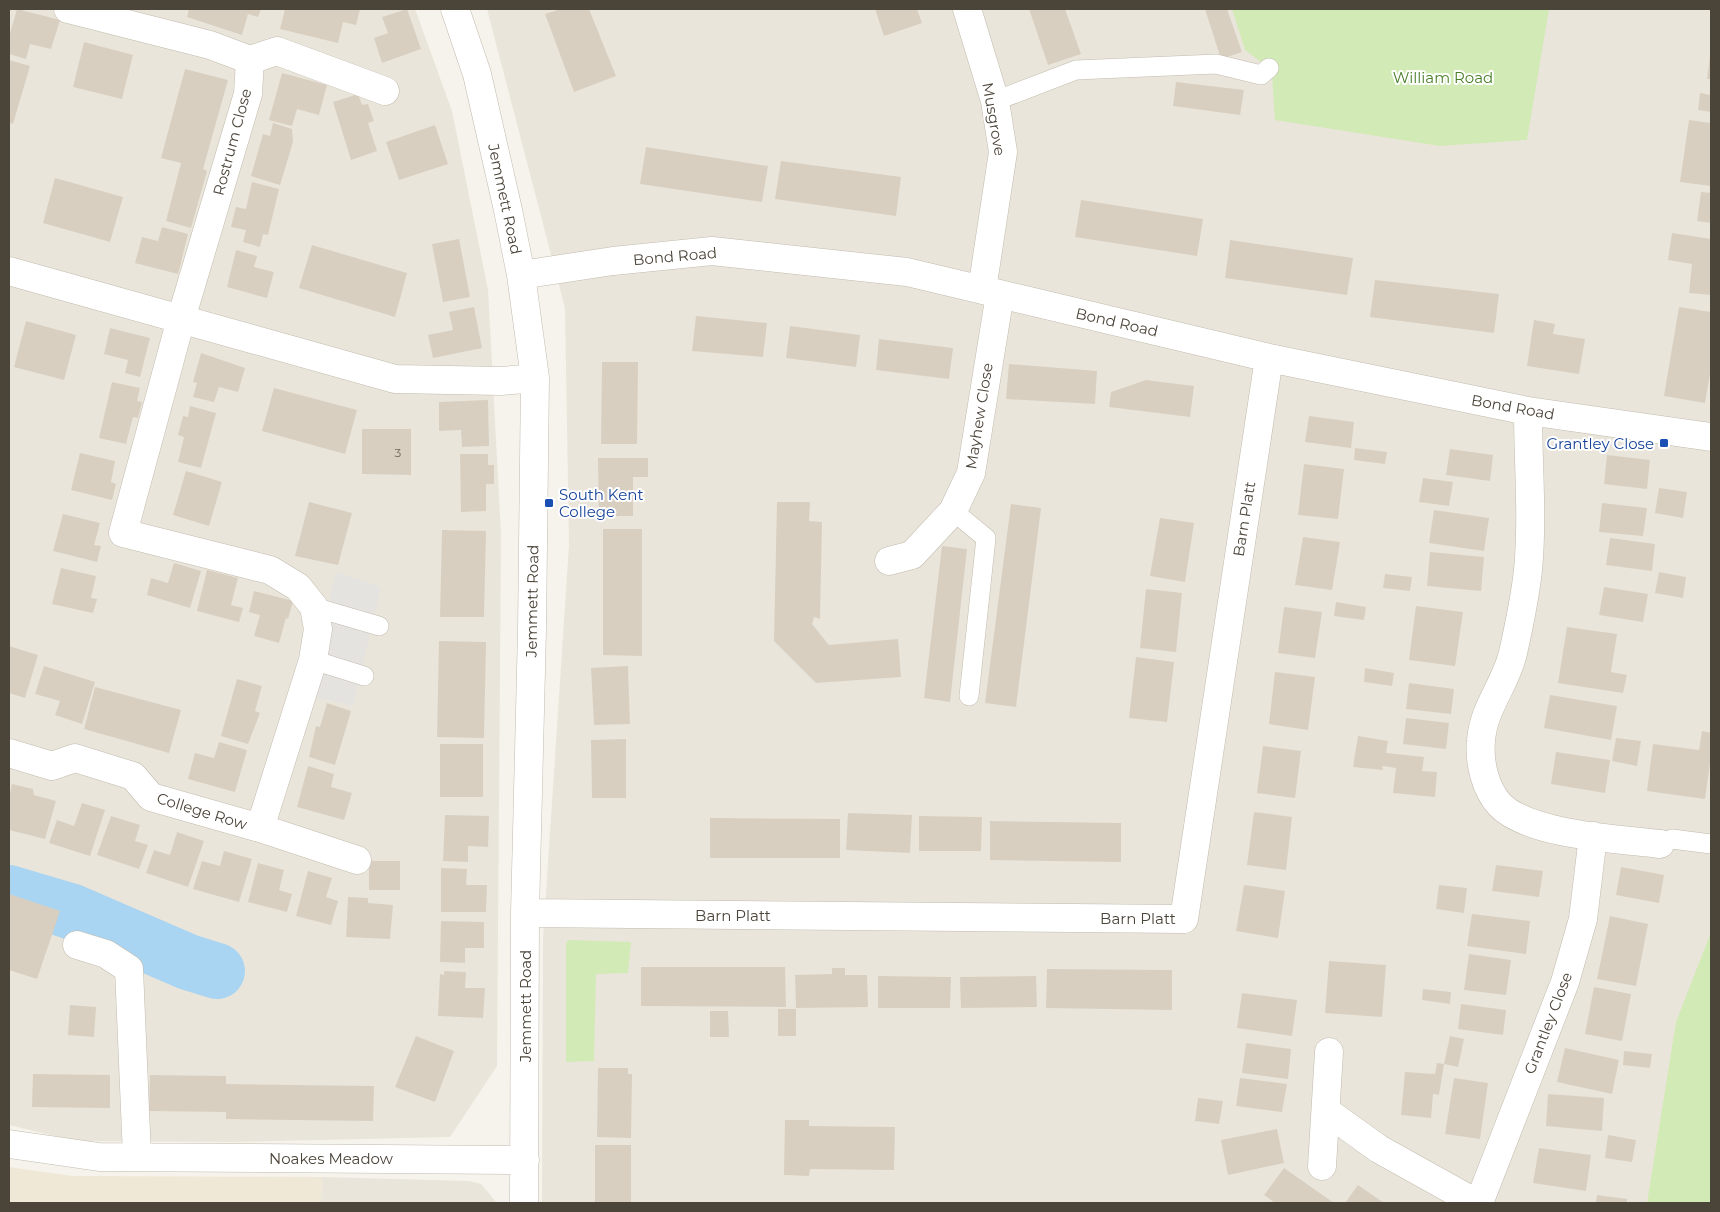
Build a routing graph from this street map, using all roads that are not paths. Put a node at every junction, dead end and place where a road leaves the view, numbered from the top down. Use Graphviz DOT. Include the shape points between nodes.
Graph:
graph roads {
  1 [pos="68,9"];
  2 [pos="455,9"];
  3 [pos="968,9"];
  4 [pos="250,60"];
  5 [pos="1269,68"];
  6 [pos="385,91"];
  7 [pos="994,100"];
  8 [pos="9,271"];
  9 [pos="521,275"];
  10 [pos="991,292"];
  11 [pos="181,319"];
  12 [pos="1269,358"];
  13 [pos="535,378"];
  14 [pos="1528,411"];
  15 [pos="1711,437"];
  16 [pos="953,511"];
  17 [pos="889,561"];
  18 [pos="314,608"];
  19 [pos="379,626"];
  20 [pos="314,660"];
  21 [pos="364,676"];
  22 [pos="969,696"];
  23 [pos="9,753"];
  24 [pos="260,828"];
  25 [pos="1593,836"];
  26 [pos="1660,844"];
  27 [pos="1711,844"];
  28 [pos="357,860"];
  29 [pos="525,913"];
  30 [pos="77,945"];
  31 [pos="1329,1052"];
  32 [pos="1326,1111"];
  33 [pos="9,1144"];
  34 [pos="136,1156"];
  35 [pos="525,1160"];
  36 [pos="1322,1166"];
  37 [pos="524,1203"];
  38 [pos="1478,1203"];
  1 -- 4 [label="street" via="210,45"];
  2 -- 9 [label="street, Jemmett Road" via="477,74"];
  3 -- 7 [label="street, Musgrove"];
  4 -- 6 [label="street" via="277,51"];
  4 -- 11 [label="street, Rostrum Close" via="248,94"];
  5 -- 7 [label="lane" via="1261,75 1216,64 1076,70"];
  7 -- 10 [label="street, Musgrove" via="1003,152"];
  8 -- 11 [label="street"];
  9 -- 10 [label="street, Bond Road" via="712,251 907,272"];
  9 -- 13 [label="street, Jemmett Road"];
  10 -- 12 [label="street, Bond Road"];
  10 -- 16 [label="street, Mayhew Close" via="972,472"];
  11 -- 13 [label="street" via="394,379"];
  11 -- 18 [label="street, Rostrum Close" via="123,533 270,570 298,587"];
  12 -- 14 [label="street, Bond Road"];
  12 -- 29 [label="street, Barn Platt" via="1184,918"];
  13 -- 29 [label="street, Jemmett Road"];
  14 -- 15 [label="street, Bond Road"];
  14 -- 25 [label="street" via="1528,570 1512,655 1502,685 1485,713 1481,740 1482,770 1500,805 1514,815 1541,826"];
  16 -- 17 [label="street, Mayhew Close" via="912,555"];
  16 -- 22 [label="lane" via="986,538"];
  18 -- 19 [label="lane"];
  18 -- 20 [label="street" via="318,630"];
  20 -- 21 [label="lane"];
  20 -- 24 [label="street"];
  23 -- 24 [label="street, College Row" via="52,766 75,758 133,776 151,797"];
  24 -- 28 [label="street, College Row"];
  25 -- 26 [label="street"];
  25 -- 38 [label="street, Grantley Close" via="1584,919 1565,982"];
  26 -- 27 [label="lane" via="1672,839"];
  29 -- 35 [label="street, Jemmett Road"];
  30 -- 34 [label="street" via="106,954 128,969"];
  31 -- 32 [label="street"];
  32 -- 36 [label="street"];
  32 -- 38 [label="street, Grantley Close" via="1379,1148"];
  33 -- 34 [label="street, Noakes Meadow" via="99,1156"];
  34 -- 35 [label="street, Noakes Meadow"];
  35 -- 37 [label="street, Jemmett Road"];
}
